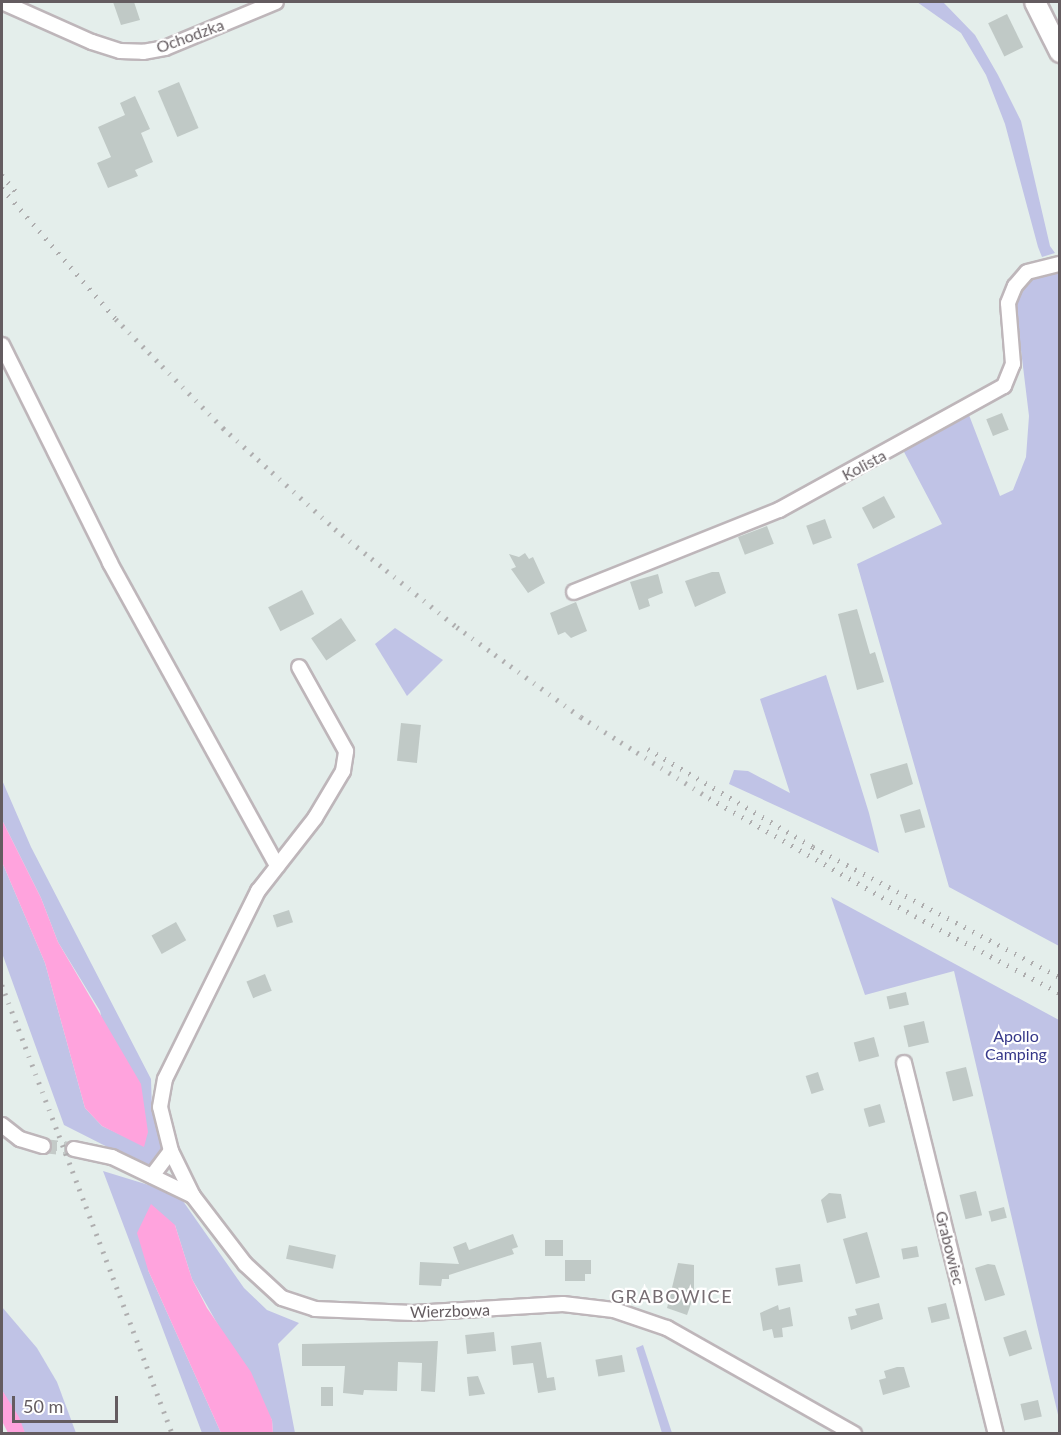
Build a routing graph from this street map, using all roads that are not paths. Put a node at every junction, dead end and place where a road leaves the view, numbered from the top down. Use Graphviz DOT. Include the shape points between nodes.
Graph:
graph roads {
  1 [pos="2,2"];
  2 [pos="276,2"];
  3 [pos="1035,2"];
  4 [pos="1059,52"];
  5 [pos="1059,264"];
  6 [pos="2,345"];
  7 [pos="574,592"];
  8 [pos="299,667"];
  9 [pos="277,866"];
  10 [pos="904,1063"];
  11 [pos="2,1125"];
  12 [pos="43,1146"];
  13 [pos="74,1149"];
  14 [pos="171,1151"];
  15 [pos="152,1176"];
  16 [pos="192,1196"];
  17 [pos="854,1434"];
  18 [pos="996,1434"];
  1 -- 2 [label="street, Ochodzka" via="92,42 120,51 143,52 165,48"];
  3 -- 4 [label="street"];
  5 -- 7 [label="street, Kolista" via="1027,272 1015,286 1008,303 1013,364 1004,386 779,510"];
  6 -- 9 [label="street" via="110,563"];
  8 -- 9 [label="street" via="346,752 343,771"];
  9 -- 14 [label="street" via="228,945 165,1079 160,1107"];
  10 -- 18 [label="street, Grabowiec"];
  11 -- 12 [label="street" via="20,1139"];
  13 -- 15 [label="street, Wierzbowa" via="112,1157"];
  14 -- 15 [label="street"];
  14 -- 16 [label="street"];
  15 -- 16 [label="street, Wierzbowa"];
  16 -- 17 [label="street, Wierzbowa" via="245,1264 282,1298 315,1309 413,1313 563,1304 614,1310 667,1328"];
}
